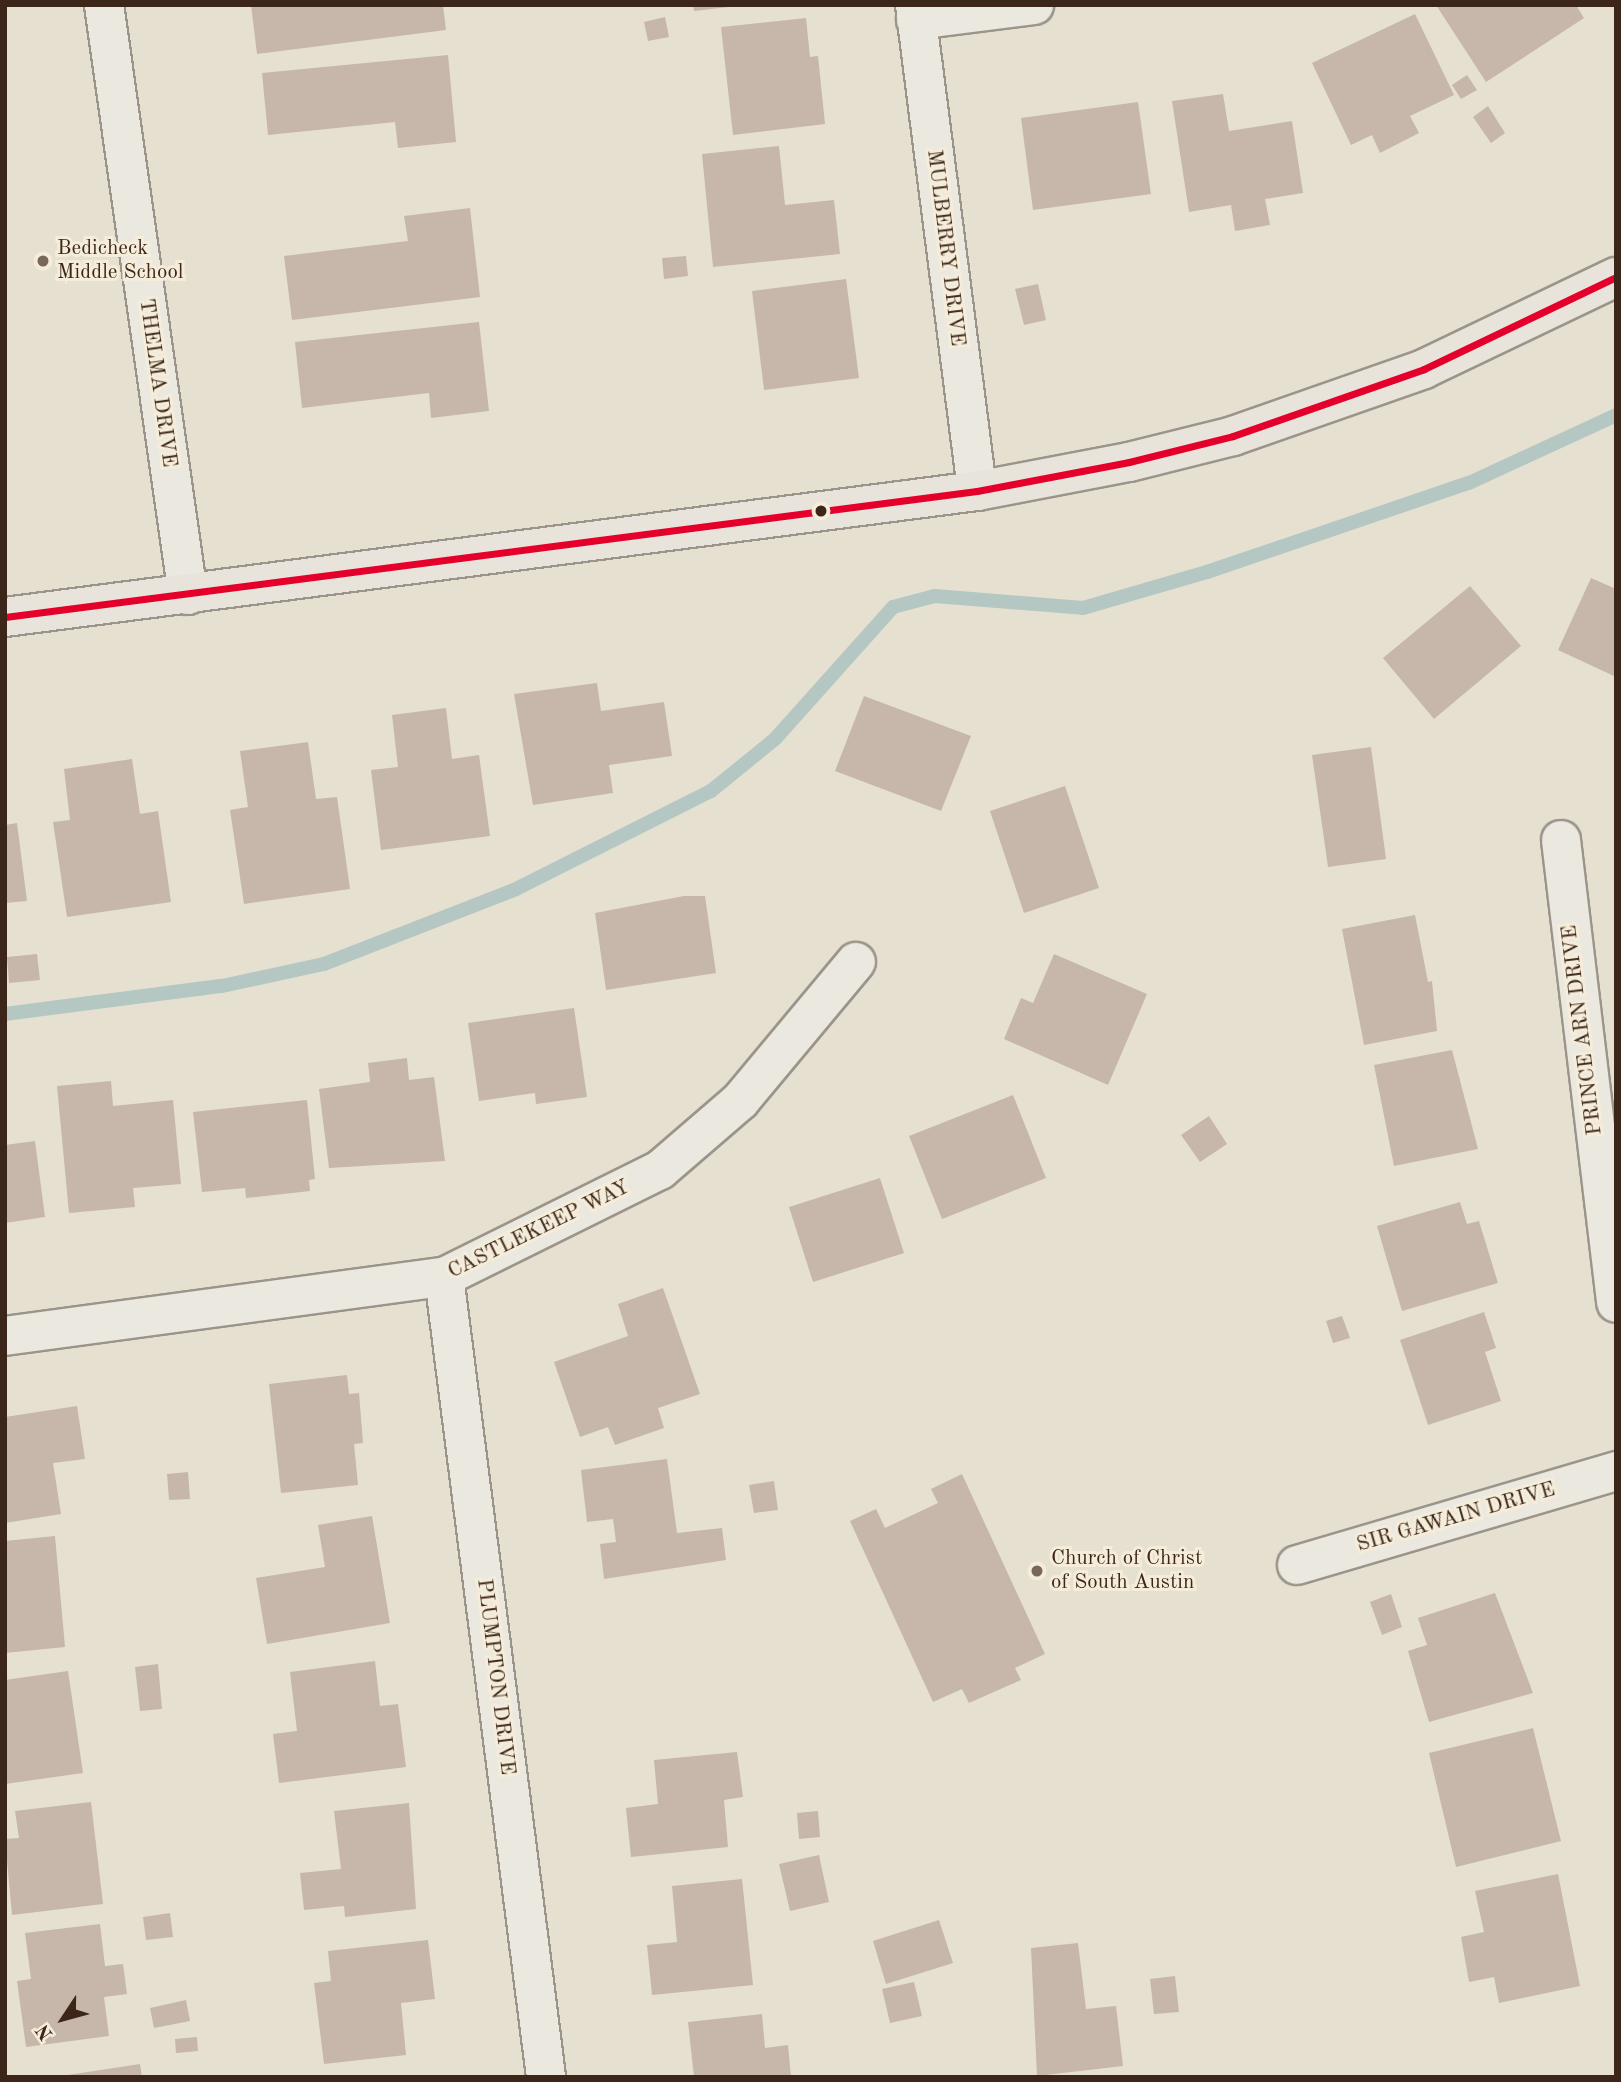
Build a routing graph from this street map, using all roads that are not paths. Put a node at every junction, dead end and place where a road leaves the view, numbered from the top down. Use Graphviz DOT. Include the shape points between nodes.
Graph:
graph roads {
  1 [pos="104,5"];
  2 [pos="1034,5"];
  3 [pos="916,13"];
  4 [pos="1616,277"];
  5 [pos="977,491"];
  6 [pos="188,595"];
  7 [pos="5,617"];
  8 [pos="1561,840"];
  9 [pos="856,962"];
  10 [pos="444,1278"];
  11 [pos="1616,1303"];
  12 [pos="5,1336"];
  13 [pos="1616,1471"];
  14 [pos="1297,1565"];
  15 [pos="547,2077"];
  1 -- 6 [label="street, THELMA DRIVE"];
  2 -- 3 [label="street"];
  3 -- 5 [label="street, MULBERRY DRIVE"];
  4 -- 5 [label="main road" via="1435,364 1321,407 1233,436"];
  5 -- 6 [label="main road"];
  6 -- 7 [label="main road"];
  8 -- 11 [label="street, PRINCE ARN DRIVE"];
  9 -- 10 [label="street, CASTLEKEEP WAY" via="740,1101 670,1163 603,1202"];
  10 -- 12 [label="street, CASTLEKEEP WAY"];
  10 -- 15 [label="street, PLUMPTON DRIVE"];
  13 -- 14 [label="street, SIR GAWAIN DRIVE"];
}
